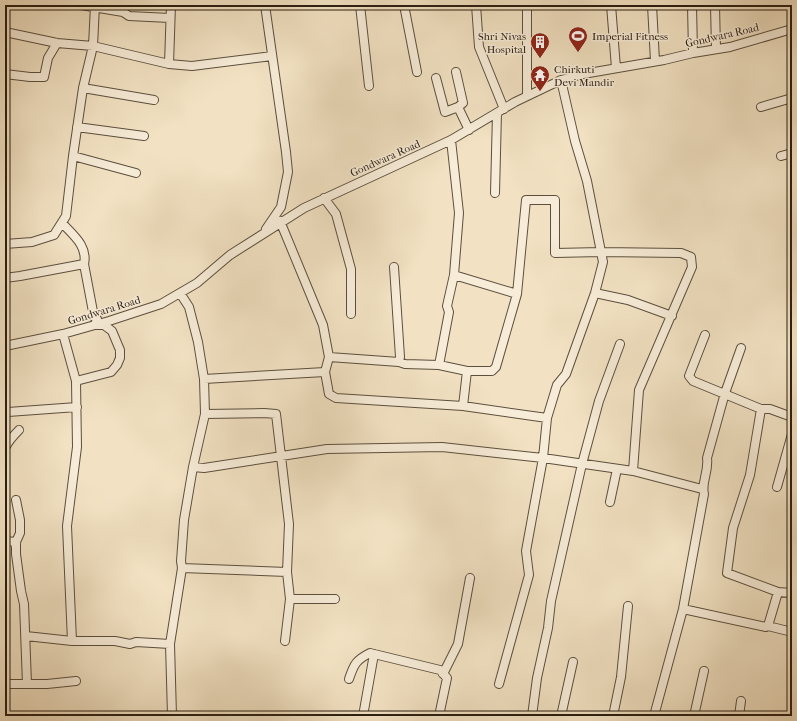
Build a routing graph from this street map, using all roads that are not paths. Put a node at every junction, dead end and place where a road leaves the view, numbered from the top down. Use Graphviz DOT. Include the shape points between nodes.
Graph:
graph roads {
  1 [pos="81,5"];
  2 [pos="171,5"];
  3 [pos="265,5"];
  4 [pos="360,5"];
  5 [pos="404,5"];
  6 [pos="476,5"];
  7 [pos="531,5"];
  8 [pos="611,5"];
  9 [pos="652,5"];
  10 [pos="692,5"];
  11 [pos="715,5"];
  12 [pos="95,6"];
  13 [pos="123,9"];
  14 [pos="170,18"];
  15 [pos="792,29"];
  16 [pos="5,32"];
  17 [pos="57,43"];
  18 [pos="93,46"];
  19 [pos="716,49"];
  20 [pos="693,53"];
  21 [pos="272,56"];
  22 [pos="655,61"];
  23 [pos="169,64"];
  24 [pos="616,68"];
  25 [pos="417,72"];
  26 [pos="456,72"];
  27 [pos="5,74"];
  28 [pos="436,78"];
  29 [pos="562,80"];
  30 [pos="369,86"];
  31 [pos="83,88"];
  32 [pos="527,96"];
  33 [pos="792,98"];
  34 [pos="154,100"];
  35 [pos="458,107"];
  36 [pos="762,107"];
  37 [pos="501,111"];
  38 [pos="77,127"];
  39 [pos="468,130"];
  40 [pos="144,136"];
  41 [pos="451,140"];
  42 [pos="792,153"];
  43 [pos="73,156"];
  44 [pos="781,156"];
  45 [pos="136,173"];
  46 [pos="495,192"];
  47 [pos="324,198"];
  48 [pos="280,221"];
  49 [pos="62,223"];
  50 [pos="264,233"];
  51 [pos="5,244"];
  52 [pos="601,252"];
  53 [pos="84,264"];
  54 [pos="394,266"];
  55 [pos="454,275"];
  56 [pos="5,278"];
  57 [pos="180,293"];
  58 [pos="595,293"];
  59 [pos="517,294"];
  60 [pos="350,314"];
  61 [pos="672,316"];
  62 [pos="95,325"];
  63 [pos="63,334"];
  64 [pos="705,335"];
  65 [pos="620,344"];
  66 [pos="5,346"];
  67 [pos="741,348"];
  68 [pos="329,357"];
  69 [pos="399,362"];
  70 [pos="439,365"];
  71 [pos="467,371"];
  72 [pos="325,372"];
  73 [pos="204,379"];
  74 [pos="76,381"];
  75 [pos="725,393"];
  76 [pos="463,406"];
  77 [pos="77,408"];
  78 [pos="761,409"];
  79 [pos="8,412"];
  80 [pos="205,414"];
  81 [pos="792,416"];
  82 [pos="547,418"];
  83 [pos="19,430"];
  84 [pos="792,434"];
  85 [pos="5,448"];
  86 [pos="282,455"];
  87 [pos="543,458"];
  88 [pos="582,464"];
  89 [pos="193,467"];
  90 [pos="617,469"];
  91 [pos="633,471"];
  92 [pos="778,487"];
  93 [pos="702,489"];
  94 [pos="16,500"];
  95 [pos="610,502"];
  96 [pos="5,540"];
  97 [pos="16,542"];
  98 [pos="182,568"];
  99 [pos="287,572"];
  100 [pos="470,578"];
  101 [pos="778,592"];
  102 [pos="792,593"];
  103 [pos="290,599"];
  104 [pos="335,599"];
  105 [pos="628,606"];
  106 [pos="683,609"];
  107 [pos="768,626"];
  108 [pos="792,632"];
  109 [pos="26,636"];
  110 [pos="72,641"];
  111 [pos="285,641"];
  112 [pos="170,644"];
  113 [pos="374,654"];
  114 [pos="573,662"];
  115 [pos="704,671"];
  116 [pos="443,674"];
  117 [pos="349,679"];
  118 [pos="76,680"];
  119 [pos="5,683"];
  120 [pos="27,684"];
  121 [pos="499,684"];
  122 [pos="741,701"];
  123 [pos="172,716"];
  124 [pos="363,716"];
  125 [pos="439,716"];
  126 [pos="532,716"];
  127 [pos="561,716"];
  128 [pos="613,716"];
  129 [pos="654,716"];
  130 [pos="694,716"];
  131 [pos="738,716"];
  1 -- 12 [label="street"];
  2 -- 14 [label="street"];
  3 -- 21 [label="street"];
  4 -- 30 [label="street"];
  5 -- 25 [label="street"];
  6 -- 37 [label="street" via="479,47"];
  7 -- 32 [label="street" via="527,5"];
  8 -- 24 [label="street"];
  9 -- 22 [label="street"];
  10 -- 20 [label="street"];
  11 -- 19 [label="street"];
  12 -- 13 [label="street"];
  12 -- 18 [label="street"];
  13 -- 14 [label="street" via="129,16"];
  14 -- 23 [label="street"];
  15 -- 19 [label="street, Gondwara Road"];
  16 -- 17 [label="street"];
  17 -- 18 [label="street"];
  17 -- 27 [label="street" via="48,58 44,77"];
  18 -- 23 [label="street"];
  18 -- 31 [label="street"];
  19 -- 20 [label="street, Gondwara Road"];
  20 -- 22 [label="street, Gondwara Road"];
  21 -- 23 [label="street" via="192,66"];
  21 -- 50 [label="street" via="288,172 281,207"];
  22 -- 24 [label="street, Gondwara Road"];
  24 -- 29 [label="street, Gondwara Road"];
  26 -- 35 [label="street" via="464,103"];
  28 -- 35 [label="street" via="445,112"];
  29 -- 32 [label="street, Gondwara Road"];
  29 -- 52 [label="street" via="575,141 587,181"];
  31 -- 34 [label="street"];
  31 -- 38 [label="street"];
  32 -- 37 [label="street, Gondwara Road"];
  33 -- 36 [label="street"];
  35 -- 39 [label="street"];
  37 -- 39 [label="street, Gondwara Road"];
  37 -- 46 [label="street"];
  38 -- 40 [label="street"];
  38 -- 43 [label="street"];
  39 -- 41 [label="street, Gondwara Road"];
  41 -- 47 [label="street, Gondwara Road"];
  41 -- 55 [label="street" via="459,213"];
  42 -- 44 [label="street"];
  43 -- 45 [label="street"];
  43 -- 49 [label="street" via="66,216"];
  47 -- 48 [label="street, Gondwara Road"];
  47 -- 60 [label="street" via="336,214 350,269"];
  48 -- 50 [label="street, Gondwara Road"];
  48 -- 68 [label="street" via="323,325"];
  49 -- 51 [label="street" via="54,235 32,242"];
  49 -- 53 [label="street" via="81,244 86,257"];
  50 -- 57 [label="street, Gondwara Road"];
  52 -- 58 [label="street" via="603,262"];
  52 -- 59 [label="street" via="555,253 555,200 526,200"];
  52 -- 61 [label="street" via="681,253 691,257 692,267"];
  53 -- 56 [label="street"];
  53 -- 62 [label="street" via="94,317 97,320"];
  54 -- 69 [label="street"];
  55 -- 59 [label="street"];
  55 -- 70 [label="street"];
  57 -- 62 [label="street, Gondwara Road" via="161,304"];
  57 -- 73 [label="street" via="189,307"];
  58 -- 61 [label="street" via="628,300"];
  58 -- 82 [label="street" via="566,374 557,385"];
  59 -- 71 [label="street" via="496,367 492,371"];
  61 -- 91 [label="street" via="639,390"];
  62 -- 63 [label="street, Gondwara Road"];
  62 -- 74 [label="street" via="104,325 112,331 120,350 120,358 111,372"];
  63 -- 66 [label="street, Gondwara Road"];
  63 -- 74 [label="street"];
  64 -- 75 [label="street" via="689,376 693,381"];
  65 -- 88 [label="street" via="599,400"];
  67 -- 75 [label="street"];
  68 -- 69 [label="street"];
  68 -- 72 [label="street"];
  69 -- 70 [label="street"];
  70 -- 71 [label="street"];
  71 -- 76 [label="street"];
  72 -- 73 [label="street"];
  72 -- 76 [label="street" via="330,394 336,398"];
  73 -- 80 [label="street"];
  74 -- 77 [label="street"];
  75 -- 78 [label="street"];
  75 -- 93 [label="street" via="706,458 708,467"];
  76 -- 82 [label="street"];
  77 -- 79 [label="street"];
  77 -- 110 [label="street" via="77,447 67,526"];
  78 -- 81 [label="street"];
  78 -- 101 [label="street" via="750,475 733,528 727,573"];
  80 -- 86 [label="street" via="276,414"];
  80 -- 89 [label="street"];
  82 -- 87 [label="street"];
  83 -- 85 [label="street"];
  84 -- 92 [label="street"];
  86 -- 87 [label="street" via="327,449 442,447"];
  86 -- 89 [label="street" via="204,468"];
  86 -- 99 [label="street" via="289,524"];
  87 -- 88 [label="street"];
  87 -- 121 [label="street" via="526,551 528,575"];
  88 -- 90 [label="street"];
  88 -- 126 [label="street" via="551,601"];
  89 -- 98 [label="street" via="184,520"];
  90 -- 91 [label="street"];
  90 -- 95 [label="street"];
  91 -- 93 [label="street"];
  93 -- 106 [label="street" via="704,494"];
  94 -- 97 [label="street" via="20,533"];
  96 -- 97 [label="street"];
  97 -- 109 [label="street"];
  98 -- 99 [label="street"];
  98 -- 112 [label="street"];
  99 -- 103 [label="street"];
  100 -- 116 [label="street" via="458,644"];
  101 -- 102 [label="street"];
  101 -- 107 [label="street"];
  103 -- 104 [label="street"];
  103 -- 111 [label="street"];
  105 -- 128 [label="street" via="621,677"];
  106 -- 107 [label="street"];
  106 -- 129 [label="street"];
  107 -- 108 [label="street"];
  109 -- 110 [label="street"];
  109 -- 120 [label="street"];
  110 -- 112 [label="street"];
  112 -- 123 [label="street"];
  113 -- 116 [label="street" via="440,670"];
  113 -- 117 [label="street" via="370,653 360,658 355,663"];
  113 -- 124 [label="street"];
  114 -- 127 [label="street"];
  115 -- 130 [label="street"];
  116 -- 125 [label="street" via="447,678"];
  118 -- 120 [label="street"];
  119 -- 120 [label="street"];
  122 -- 131 [label="street"];
}
